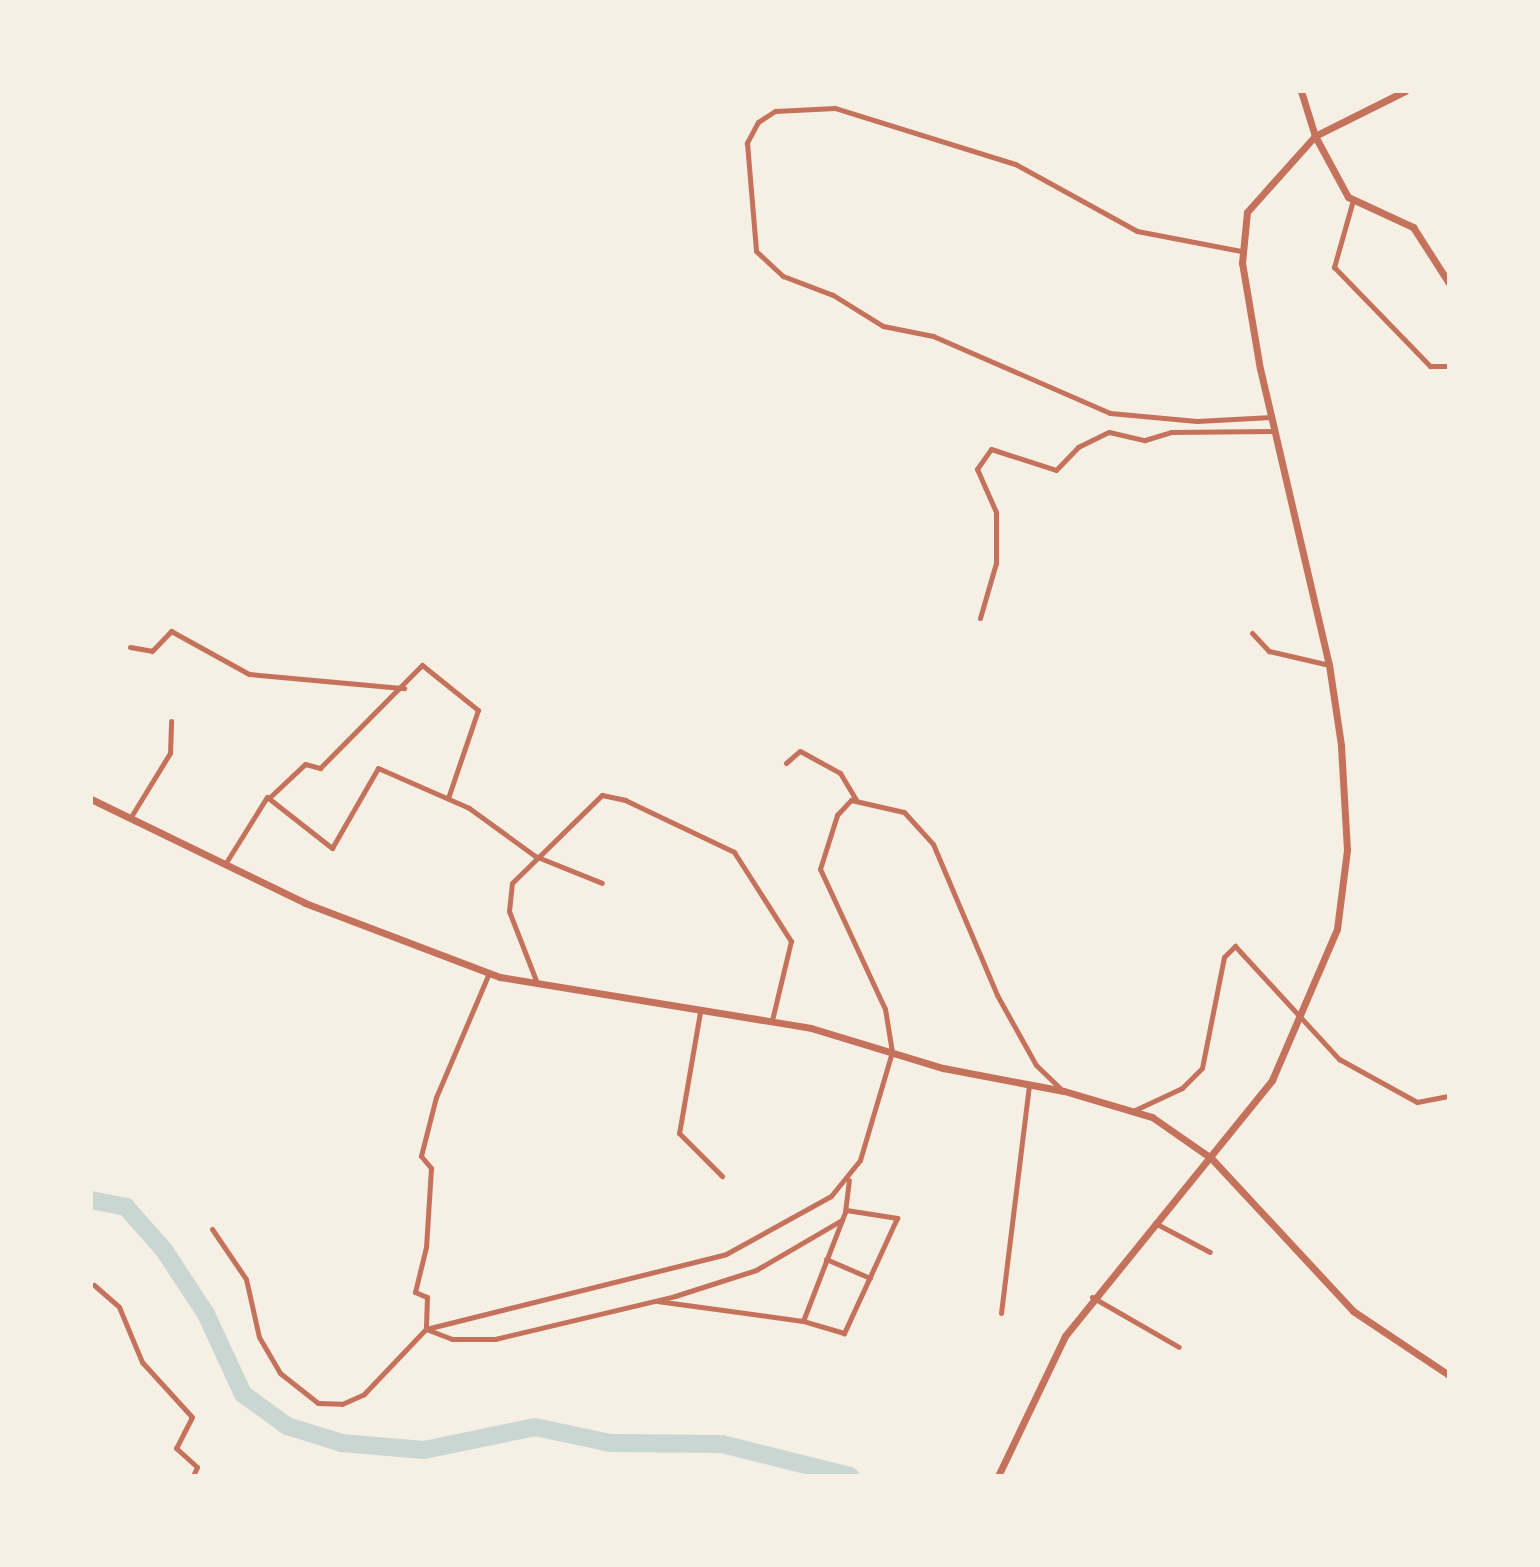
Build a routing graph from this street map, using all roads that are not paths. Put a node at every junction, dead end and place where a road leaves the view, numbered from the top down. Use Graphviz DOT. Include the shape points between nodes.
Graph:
graph roads {
  1 [pos="1301,91"];
  2 [pos="1405,91"];
  3 [pos="1315,136"];
  4 [pos="1353,200"];
  5 [pos="1241,251"];
  6 [pos="1449,283"];
  7 [pos="1449,366"];
  8 [pos="1272,417"];
  9 [pos="1275,431"];
  10 [pos="980,618"];
  11 [pos="1252,633"];
  12 [pos="130,647"];
  13 [pos="1329,665"];
  14 [pos="404,688"];
  15 [pos="171,721"];
  16 [pos="786,763"];
  17 [pos="270,797"];
  18 [pos="448,798"];
  19 [pos="91,799"];
  20 [pos="856,800"];
  21 [pos="132,815"];
  22 [pos="535,856"];
  23 [pos="227,861"];
  24 [pos="602,883"];
  25 [pos="489,973"];
  26 [pos="537,983"];
  27 [pos="700,1012"];
  28 [pos="772,1020"];
  29 [pos="1301,1022"];
  30 [pos="892,1052"];
  31 [pos="1029,1086"];
  32 [pos="1062,1090"];
  33 [pos="1449,1096"];
  34 [pos="1135,1110"];
  35 [pos="1211,1158"];
  36 [pos="722,1176"];
  37 [pos="849,1180"];
  38 [pos="846,1210"];
  39 [pos="842,1220"];
  40 [pos="1155,1223"];
  41 [pos="212,1229"];
  42 [pos="1210,1252"];
  43 [pos="826,1259"];
  44 [pos="870,1278"];
  45 [pos="94,1285"];
  46 [pos="1092,1297"];
  47 [pos="655,1301"];
  48 [pos="1001,1313"];
  49 [pos="803,1321"];
  50 [pos="426,1329"];
  51 [pos="1179,1347"];
  52 [pos="1449,1364"];
  53 [pos="1446,1374"];
  54 [pos="999,1473"];
  55 [pos="192,1476"];
  1 -- 3 [label="street"];
  2 -- 3 [label="street"];
  3 -- 4 [label="street"];
  3 -- 5 [label="street" via="1247,212"];
  4 -- 6 [label="street" via="1413,227"];
  4 -- 7 [label="street" via="1334,267 1430,366"];
  5 -- 8 [label="street"];
  5 -- 8 [label="street" via="1137,231 1015,164 835,108 775,111 758,122 747,143 756,251 783,276 833,295 883,326 933,336 1110,413 1197,421"];
  8 -- 9 [label="street"];
  9 -- 10 [label="street" via="1171,432 1145,440 1109,432 1078,447 1056,470 991,449 977,469 996,512 996,563"];
  9 -- 13 [label="street"];
  11 -- 13 [label="street" via="1269,650"];
  12 -- 14 [label="street" via="152,651 172,631 249,674"];
  13 -- 29 [label="street" via="1341,745 1346,874 1337,929"];
  14 -- 17 [label="street" via="320,768 305,764"];
  14 -- 18 [label="street" via="422,665 478,710"];
  15 -- 21 [label="street" via="170,753"];
  16 -- 20 [label="street" via="800,751 839,773"];
  17 -- 18 [label="street" via="328,849 376,768"];
  17 -- 23 [label="street"];
  18 -- 22 [label="street"];
  19 -- 21 [label="street"];
  20 -- 30 [label="street" via="837,815 820,870 885,1009"];
  20 -- 32 [label="street" via="904,812 933,844 997,995 1034,1062"];
  21 -- 23 [label="street"];
  22 -- 24 [label="street"];
  22 -- 26 [label="street" via="512,883 508,898"];
  22 -- 28 [label="street" via="602,795 720,842 734,852 791,941"];
  23 -- 25 [label="street" via="324,912"];
  25 -- 26 [label="street"];
  25 -- 50 [label="street" via="436,1097 421,1156 431,1167 415,1292 427,1297"];
  26 -- 27 [label="street"];
  27 -- 28 [label="street"];
  27 -- 36 [label="street" via="680,1133"];
  28 -- 30 [label="street"];
  29 -- 33 [label="street" via="1339,1059 1411,1100"];
  29 -- 34 [label="street" via="1241,948 1230,947 1202,1068 1182,1088"];
  29 -- 35 [label="street" via="1262,1096"];
  30 -- 31 [label="street"];
  30 -- 37 [label="street" via="872,1129"];
  31 -- 32 [label="street"];
  31 -- 48 [label="street"];
  32 -- 34 [label="street"];
  34 -- 35 [label="street"];
  35 -- 40 [label="street"];
  35 -- 53 [label="street" via="1353,1311"];
  37 -- 38 [label="street"];
  37 -- 50 [label="street" via="726,1254"];
  38 -- 39 [label="street"];
  38 -- 44 [label="street" via="897,1217"];
  39 -- 43 [label="street"];
  39 -- 47 [label="street" via="756,1270"];
  40 -- 42 [label="street"];
  40 -- 46 [label="street"];
  41 -- 50 [label="street" via="246,1279 269,1358 293,1387 318,1403 342,1404 364,1394"];
  43 -- 44 [label="street"];
  43 -- 49 [label="street"];
  44 -- 49 [label="street" via="845,1332"];
  45 -- 55 [label="street" via="119,1307 142,1362 192,1417 176,1450 197,1467"];
  46 -- 51 [label="street"];
  46 -- 54 [label="street" via="1065,1336"];
  47 -- 49 [label="street"];
  47 -- 50 [label="street" via="495,1339 452,1339"];
  52 -- 53 [label="street"];
}
